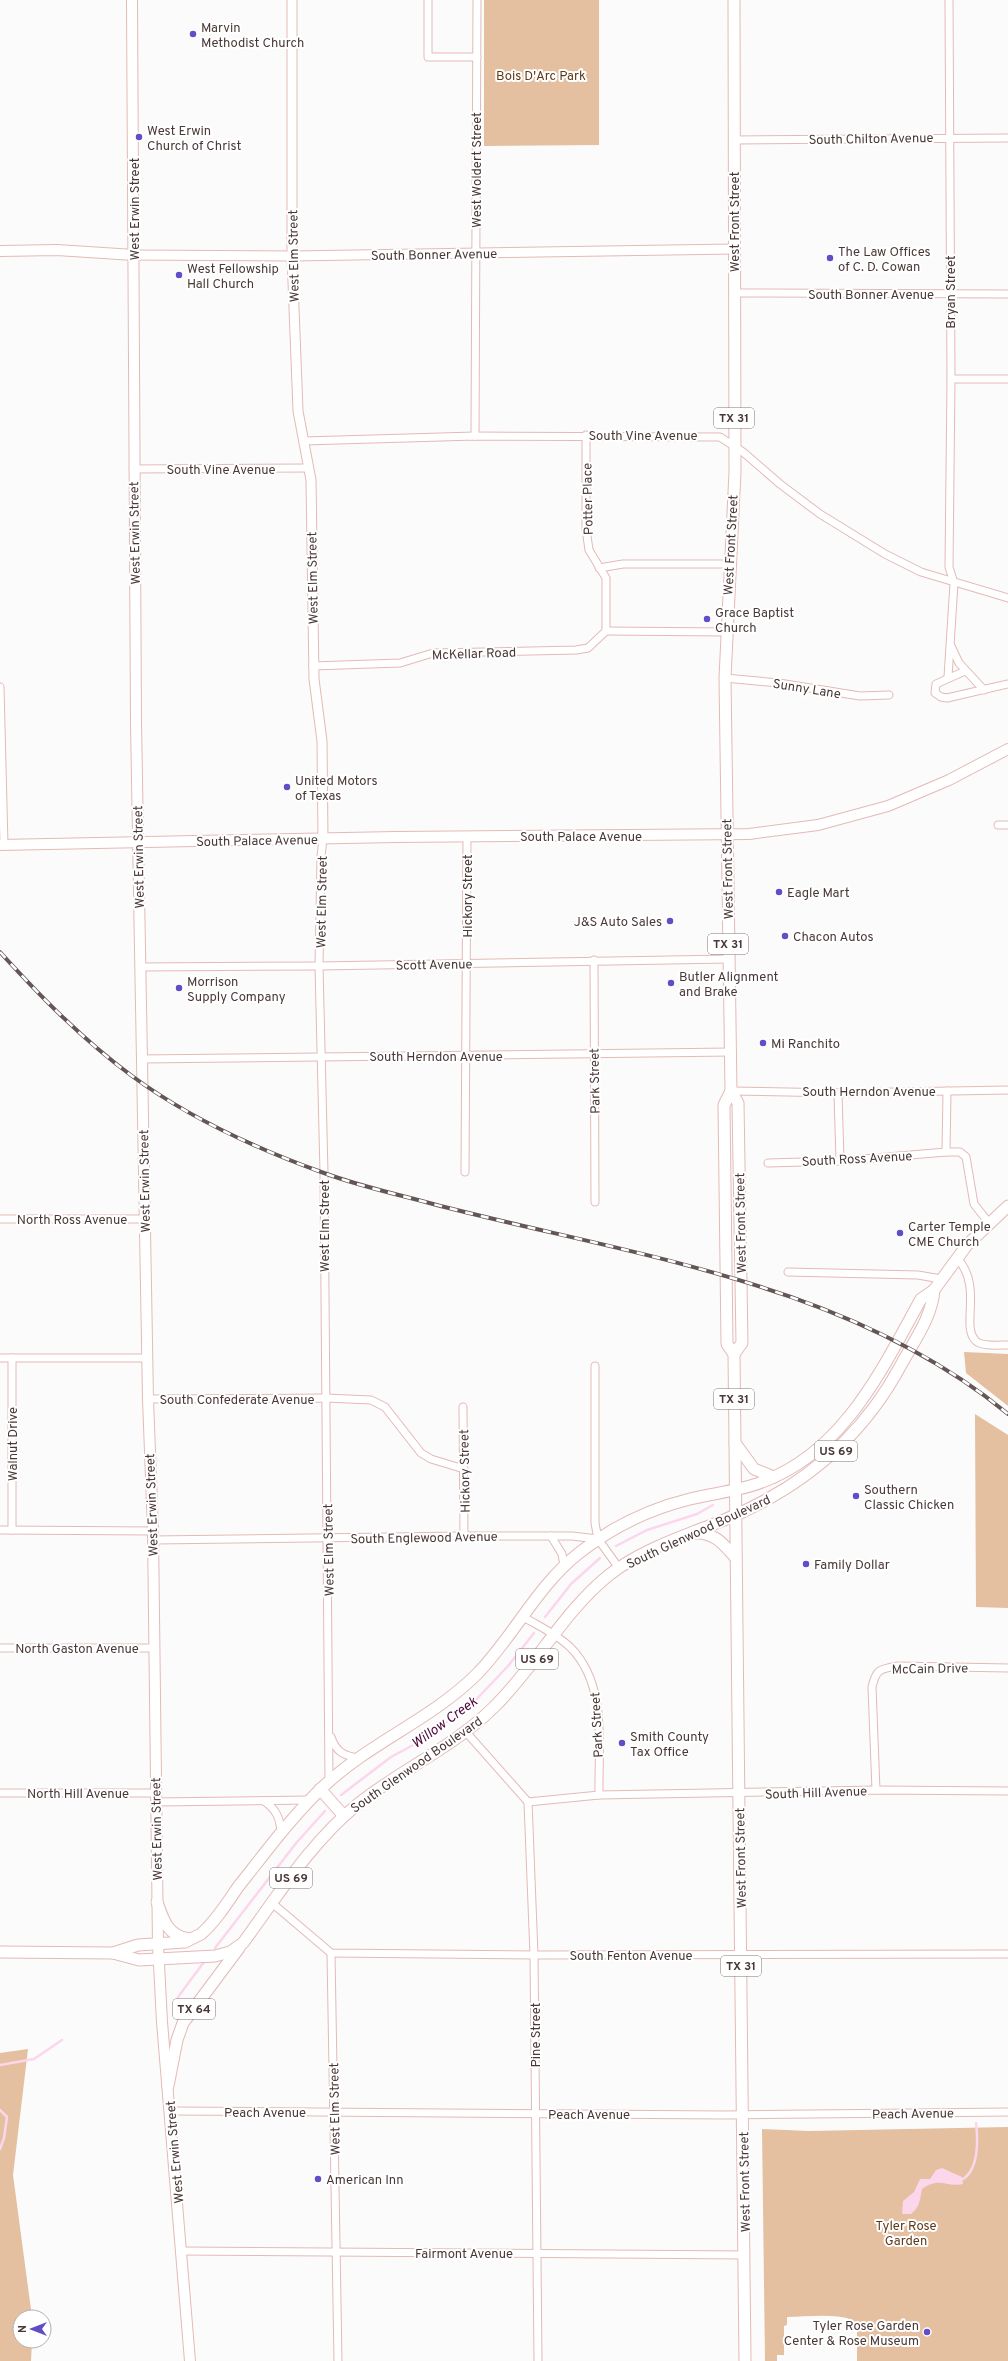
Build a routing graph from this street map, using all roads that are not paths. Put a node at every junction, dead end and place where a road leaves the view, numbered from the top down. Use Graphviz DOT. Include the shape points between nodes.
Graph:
graph roads {
  1 [pos="132,0"];
  2 [pos="292,0"];
  3 [pos="428,0"];
  4 [pos="477,0"];
  5 [pos="734,0"];
  6 [pos="950,0"];
  7 [pos="477,57"];
  8 [pos="950,138"];
  9 [pos="1008,138"];
  10 [pos="734,140"];
  11 [pos="734,250"];
  12 [pos="0,251"];
  13 [pos="476,253"];
  14 [pos="134,254"];
  15 [pos="292,256"];
  16 [pos="735,293"];
  17 [pos="950,294"];
  18 [pos="1008,294"];
  19 [pos="951,379"];
  20 [pos="1008,379"];
  21 [pos="586,435"];
  22 [pos="475,436"];
  23 [pos="304,441"];
  24 [pos="734,444"];
  25 [pos="309,468"];
  26 [pos="133,469"];
  27 [pos="730,564"];
  28 [pos="599,568"];
  29 [pos="954,583"];
  30 [pos="1008,598"];
  31 [pos="606,631"];
  32 [pos="725,632"];
  33 [pos="950,642"];
  34 [pos="313,666"];
  35 [pos="965,671"];
  36 [pos="948,677"];
  37 [pos="725,678"];
  38 [pos="1008,684"];
  39 [pos="0,687"];
  40 [pos="984,690"];
  41 [pos="889,695"];
  42 [pos="1008,749"];
  43 [pos="998,825"];
  44 [pos="1008,825"];
  45 [pos="468,836"];
  46 [pos="727,836"];
  47 [pos="323,838"];
  48 [pos="138,842"];
  49 [pos="2,845"];
  50 [pos="728,959"];
  51 [pos="594,960"];
  52 [pos="467,964"];
  53 [pos="319,966"];
  54 [pos="140,967"];
  55 [pos="731,1052"];
  56 [pos="593,1054"];
  57 [pos="467,1056"];
  58 [pos="322,1057"];
  59 [pos="142,1058"];
  60 [pos="947,1090"];
  61 [pos="1008,1090"];
  62 [pos="731,1091"];
  63 [pos="838,1092"];
  64 [pos="946,1152"];
  65 [pos="840,1161"];
  66 [pos="768,1163"];
  67 [pos="465,1172"];
  68 [pos="595,1202"];
  69 [pos="1008,1206"];
  70 [pos="0,1219"];
  71 [pos="145,1219"];
  72 [pos="989,1223"];
  73 [pos="957,1258"];
  74 [pos="788,1272"];
  75 [pos="941,1279"];
  76 [pos="934,1290"];
  77 [pos="1008,1345"];
  78 [pos="0,1358"];
  79 [pos="12,1358"];
  80 [pos="148,1358"];
  81 [pos="595,1366"];
  82 [pos="326,1398"];
  83 [pos="148,1399"];
  84 [pos="463,1407"];
  85 [pos="735,1443"];
  86 [pos="464,1469"];
  87 [pos="774,1477"];
  88 [pos="735,1490"];
  89 [pos="735,1515"];
  90 [pos="0,1530"];
  91 [pos="12,1530"];
  92 [pos="692,1533"];
  93 [pos="153,1535"];
  94 [pos="464,1536"];
  95 [pos="551,1536"];
  96 [pos="328,1538"];
  97 [pos="598,1539"];
  98 [pos="736,1558"];
  99 [pos="564,1566"];
  100 [pos="619,1568"];
  101 [pos="522,1616"];
  102 [pos="554,1635"];
  103 [pos="0,1648"];
  104 [pos="153,1648"];
  105 [pos="1008,1668"];
  106 [pos="466,1732"];
  107 [pos="329,1733"];
  108 [pos="359,1758"];
  109 [pos="329,1782"];
  110 [pos="320,1789"];
  111 [pos="876,1790"];
  112 [pos="1008,1791"];
  113 [pos="0,1793"];
  114 [pos="739,1794"];
  115 [pos="599,1796"];
  116 [pos="156,1798"];
  117 [pos="309,1800"];
  118 [pos="264,1801"];
  119 [pos="528,1802"];
  120 [pos="344,1816"];
  121 [pos="281,1832"];
  122 [pos="157,1902"];
  123 [pos="272,1903"];
  124 [pos="192,1940"];
  125 [pos="243,1943"];
  126 [pos="158,1945"];
  127 [pos="0,1952"];
  128 [pos="113,1953"];
  129 [pos="331,1953"];
  130 [pos="741,1954"];
  131 [pos="1008,1954"];
  132 [pos="534,1955"];
  133 [pos="158,1958"];
  134 [pos="168,2086"];
  135 [pos="170,2111"];
  136 [pos="334,2112"];
  137 [pos="1008,2112"];
  138 [pos="536,2114"];
  139 [pos="742,2115"];
  140 [pos="182,2251"];
  141 [pos="336,2253"];
  142 [pos="537,2254"];
  143 [pos="745,2255"];
  144 [pos="190,2361"];
  145 [pos="338,2361"];
  146 [pos="538,2361"];
  147 [pos="745,2361"];
  1 -- 14 [label="main road, West Erwin Street"];
  2 -- 15 [label="street, West Elm Street"];
  3 -- 7 [label="street" via="428,57"];
  4 -- 7 [label="street, West Woldert Street"];
  5 -- 10 [label="main road, West Front Street / TX 31"];
  6 -- 8 [label="street, Bryan Street"];
  7 -- 13 [label="street, West Woldert Street"];
  8 -- 9 [label="street, South Chilton Avenue"];
  8 -- 10 [label="street, South Chilton Avenue"];
  8 -- 17 [label="street, Bryan Street"];
  10 -- 11 [label="main road, West Front Street / TX 31"];
  11 -- 13 [label="street, South Bonner Avenue"];
  11 -- 16 [label="main road, West Front Street / TX 31"];
  12 -- 14 [label="main road" via="57,250"];
  13 -- 15 [label="street, South Bonner Avenue"];
  13 -- 22 [label="street, West Woldert Street"];
  14 -- 15 [label="street, South Bonner Avenue"];
  14 -- 26 [label="main road, West Erwin Street"];
  15 -- 23 [label="street, West Elm Street" via="298,411"];
  16 -- 17 [label="street, South Bonner Avenue"];
  16 -- 24 [label="main road, West Front Street / TX 31"];
  17 -- 18 [label="street, South Bonner Avenue"];
  17 -- 19 [label="street, Bryan Street"];
  19 -- 20 [label="street"];
  19 -- 29 [label="street, Bryan Street" via="949,567"];
  21 -- 22 [label="street, South Vine Avenue"];
  21 -- 24 [label="street, South Vine Avenue" via="713,436"];
  21 -- 28 [label="street, Potter Place" via="586,530 589,550"];
  22 -- 23 [label="street, South Vine Avenue"];
  23 -- 25 [label="street, West Elm Street"];
  24 -- 27 [label="main road, West Front Street / TX 31"];
  24 -- 29 [label="street, South Vine Avenue" via="796,497 856,538 908,566"];
  25 -- 26 [label="street, South Vine Avenue"];
  25 -- 34 [label="street, West Elm Street"];
  26 -- 48 [label="main road, West Erwin Street"];
  27 -- 28 [label="street" via="623,564"];
  27 -- 32 [label="main road, West Front Street / TX 31"];
  28 -- 31 [label="street, Potter Place" via="606,578"];
  29 -- 30 [label="street, South Vine Avenue"];
  29 -- 33 [label="street, Bryan Street"];
  31 -- 32 [label="street"];
  31 -- 34 [label="street, McKellar Road" via="588,648 576,650 433,653 400,663"];
  32 -- 37 [label="main road, West Front Street / TX 31"];
  33 -- 35 [label="street" via="955,658"];
  33 -- 36 [label="street, Bryan Street"];
  34 -- 47 [label="street, West Elm Street" via="322,741"];
  35 -- 36 [label="street"];
  35 -- 40 [label="street"];
  36 -- 40 [label="street" via="936,684 935,693 941,697"];
  37 -- 41 [label="street, Sunny Lane" via="779,683 860,696"];
  37 -- 46 [label="main road, West Front Street / TX 31"];
  38 -- 40 [label="street"];
  39 -- 49 [label="street"];
  42 -- 46 [label="main road, South Palace Avenue" via="931,789 869,813 800,828"];
  43 -- 44 [label="street"];
  45 -- 46 [label="main road, South Palace Avenue"];
  45 -- 47 [label="main road, South Palace Avenue"];
  45 -- 52 [label="street, Hickory Street"];
  46 -- 50 [label="main road, West Front Street / TX 31"];
  47 -- 48 [label="main road, South Palace Avenue"];
  47 -- 53 [label="street, West Elm Street"];
  48 -- 49 [label="main road, South Palace Avenue"];
  48 -- 54 [label="main road, West Erwin Street"];
  50 -- 51 [label="street, Scott Avenue"];
  50 -- 55 [label="main road, West Front Street / TX 31"];
  51 -- 52 [label="street, Scott Avenue"];
  51 -- 56 [label="street, Park Street"];
  52 -- 53 [label="street, Scott Avenue"];
  52 -- 57 [label="street, Hickory Street"];
  53 -- 54 [label="street, Scott Avenue"];
  53 -- 58 [label="street, West Elm Street"];
  54 -- 59 [label="main road, West Erwin Street"];
  55 -- 56 [label="street, South Herndon Avenue"];
  55 -- 62 [label="main road, West Front Street / TX 31"];
  56 -- 57 [label="street, South Herndon Avenue"];
  56 -- 68 [label="street, Park Street"];
  57 -- 58 [label="street, South Herndon Avenue"];
  57 -- 67 [label="street, Hickory Street"];
  58 -- 59 [label="street, South Herndon Avenue"];
  58 -- 82 [label="street, West Elm Street"];
  59 -- 71 [label="main road, West Erwin Street"];
  60 -- 61 [label="street, South Herndon Avenue"];
  60 -- 63 [label="street, South Herndon Avenue"];
  60 -- 64 [label="street"];
  62 -- 63 [label="street, South Herndon Avenue"];
  62 -- 85 [label="main road, West Front Street / TX 31" via="738,1103 742,1343 734,1354"];
  63 -- 65 [label="street"];
  64 -- 65 [label="street, South Ross Avenue"];
  64 -- 72 [label="street, South Ross Avenue" via="960,1152 966,1157 974,1204"];
  65 -- 66 [label="street, South Ross Avenue"];
  69 -- 72 [label="main road, South Glenwood Boulevard / US 69"];
  70 -- 71 [label="street, North Ross Avenue"];
  71 -- 80 [label="main road, West Erwin Street"];
  72 -- 73 [label="main road, South Glenwood Boulevard / US 69"];
  73 -- 75 [label="main road, South Glenwood Boulevard / US 69"];
  73 -- 77 [label="street" via="965,1269 970,1286 970,1331 975,1340 985,1344"];
  74 -- 75 [label="street" via="918,1275"];
  75 -- 76 [label="main road, South Glenwood Boulevard / US 69"];
  76 -- 87 [label="main road, South Glenwood Boulevard / US 69" via="921,1299 884,1368 857,1407 819,1447"];
  76 -- 89 [label="main road, South Glenwood Boulevard / US 69" via="932,1306 886,1391 866,1419 842,1445 808,1474 776,1495"];
  78 -- 79 [label="street"];
  79 -- 80 [label="street"];
  79 -- 91 [label="street, Walnut Drive"];
  80 -- 83 [label="main road, West Erwin Street"];
  81 -- 97 [label="street" via="595,1523"];
  82 -- 83 [label="street, South Confederate Avenue"];
  82 -- 86 [label="street, South Confederate Avenue" via="372,1400 378,1403 397,1420 421,1453 431,1459"];
  82 -- 96 [label="street, West Elm Street"];
  83 -- 93 [label="main road, West Erwin Street"];
  84 -- 86 [label="street, Hickory Street"];
  85 -- 87 [label="main road" via="754,1469"];
  85 -- 88 [label="main road, West Front Street / TX 31"];
  86 -- 94 [label="street, Hickory Street"];
  87 -- 88 [label="main road, South Glenwood Boulevard / US 69"];
  88 -- 89 [label="main road, West Front Street / TX 31"];
  88 -- 97 [label="main road, South Glenwood Boulevard / US 69" via="692,1498 658,1509 626,1522"];
  89 -- 92 [label="main road, South Glenwood Boulevard / US 69"];
  89 -- 98 [label="main road, West Front Street / TX 31"];
  90 -- 91 [label="street, South Englewood Avenue"];
  91 -- 93 [label="street, South Englewood Avenue"];
  92 -- 98 [label="main road" via="712,1535"];
  92 -- 100 [label="main road, South Glenwood Boulevard / US 69" via="648,1551"];
  93 -- 96 [label="street, South Englewood Avenue"];
  93 -- 104 [label="main road, West Erwin Street"];
  94 -- 95 [label="street, South Englewood Avenue"];
  94 -- 96 [label="street, South Englewood Avenue"];
  95 -- 97 [label="street, South Englewood Avenue"];
  95 -- 99 [label="street" via="561,1552"];
  96 -- 107 [label="street, West Elm Street"];
  97 -- 99 [label="main road, South Glenwood Boulevard / US 69"];
  97 -- 100 [label="street"];
  98 -- 114 [label="main road, West Front Street / TX 31"];
  99 -- 101 [label="main road, South Glenwood Boulevard / US 69"];
  100 -- 102 [label="main road, South Glenwood Boulevard / US 69" via="584,1597"];
  101 -- 102 [label="street, Park Street"];
  101 -- 108 [label="main road, South Glenwood Boulevard / US 69" via="491,1659 458,1691 434,1710"];
  102 -- 106 [label="main road, South Glenwood Boulevard / US 69" via="512,1689"];
  102 -- 115 [label="street, Park Street" via="571,1648 584,1663 594,1684 598,1708"];
  103 -- 104 [label="street, North Gaston Avenue"];
  104 -- 116 [label="main road, West Erwin Street"];
  105 -- 111 [label="street, McCain Drive" via="897,1666 875,1674 872,1687"];
  106 -- 119 [label="street"];
  106 -- 120 [label="main road, South Glenwood Boulevard / US 69" via="388,1782"];
  107 -- 108 [label="street, West Elm Street" via="338,1751"];
  107 -- 109 [label="street, West Elm Street"];
  108 -- 109 [label="main road, South Glenwood Boulevard / US 69"];
  109 -- 110 [label="main road, South Glenwood Boulevard / US 69"];
  110 -- 117 [label="main road, South Glenwood Boulevard / US 69"];
  110 -- 120 [label="main road"];
  111 -- 112 [label="street, South Hill Avenue"];
  111 -- 114 [label="street, South Hill Avenue"];
  113 -- 116 [label="street, North Hill Avenue"];
  114 -- 115 [label="street, South Hill Avenue"];
  114 -- 130 [label="main road, West Front Street / TX 31"];
  115 -- 119 [label="street, South Hill Avenue"];
  116 -- 118 [label="street"];
  116 -- 122 [label="main road, West Erwin Street"];
  117 -- 118 [label="street"];
  117 -- 121 [label="main road, South Glenwood Boulevard / US 69"];
  118 -- 121 [label="street" via="280,1819"];
  119 -- 132 [label="street, Pine Street"];
  120 -- 123 [label="main road, South Glenwood Boulevard / US 69" via="312,1851"];
  121 -- 124 [label="main road, South Glenwood Boulevard / US 69" via="204,1932"];
  122 -- 124 [label="main road" via="162,1919 170,1930 179,1937"];
  122 -- 126 [label="main road, West Erwin Street"];
  123 -- 125 [label="main road, South Glenwood Boulevard / US 69"];
  123 -- 129 [label="street"];
  124 -- 126 [label="main road, US 69"];
  125 -- 133 [label="main road, South Glenwood Boulevard / US 69" via="223,1954"];
  125 -- 134 [label="main road, TX 64" via="184,2023 177,2040"];
  126 -- 128 [label="main road, US 69" via="138,1946"];
  126 -- 133 [label="main road, West Erwin Street / TX 64"];
  127 -- 128 [label="main road, US 69"];
  128 -- 133 [label="main road, US 69" via="139,1960"];
  129 -- 132 [label="street, South Fenton Avenue"];
  129 -- 136 [label="street, West Elm Street"];
  130 -- 131 [label="street, South Fenton Avenue"];
  130 -- 132 [label="street, South Fenton Avenue"];
  130 -- 139 [label="main road, West Front Street / TX 31"];
  132 -- 138 [label="street, Pine Street"];
  133 -- 134 [label="main road, West Erwin Street / TX 64"];
  134 -- 135 [label="main road, West Erwin Street / TX 64"];
  135 -- 136 [label="street, Peach Avenue"];
  135 -- 140 [label="main road, West Erwin Street / TX 64"];
  136 -- 138 [label="street, Peach Avenue"];
  136 -- 141 [label="street, West Elm Street"];
  137 -- 139 [label="street, Peach Avenue"];
  138 -- 139 [label="street, Peach Avenue"];
  138 -- 142 [label="street, Pine Street"];
  139 -- 143 [label="main road, West Front Street / TX 31"];
  140 -- 141 [label="street, Fairmont Avenue"];
  140 -- 144 [label="main road, West Erwin Street / TX 64"];
  141 -- 142 [label="street, Fairmont Avenue"];
  141 -- 145 [label="street, West Elm Street"];
  142 -- 143 [label="street, Fairmont Avenue"];
  142 -- 146 [label="street, Pine Street"];
  143 -- 147 [label="main road, West Front Street / TX 31"];
}
